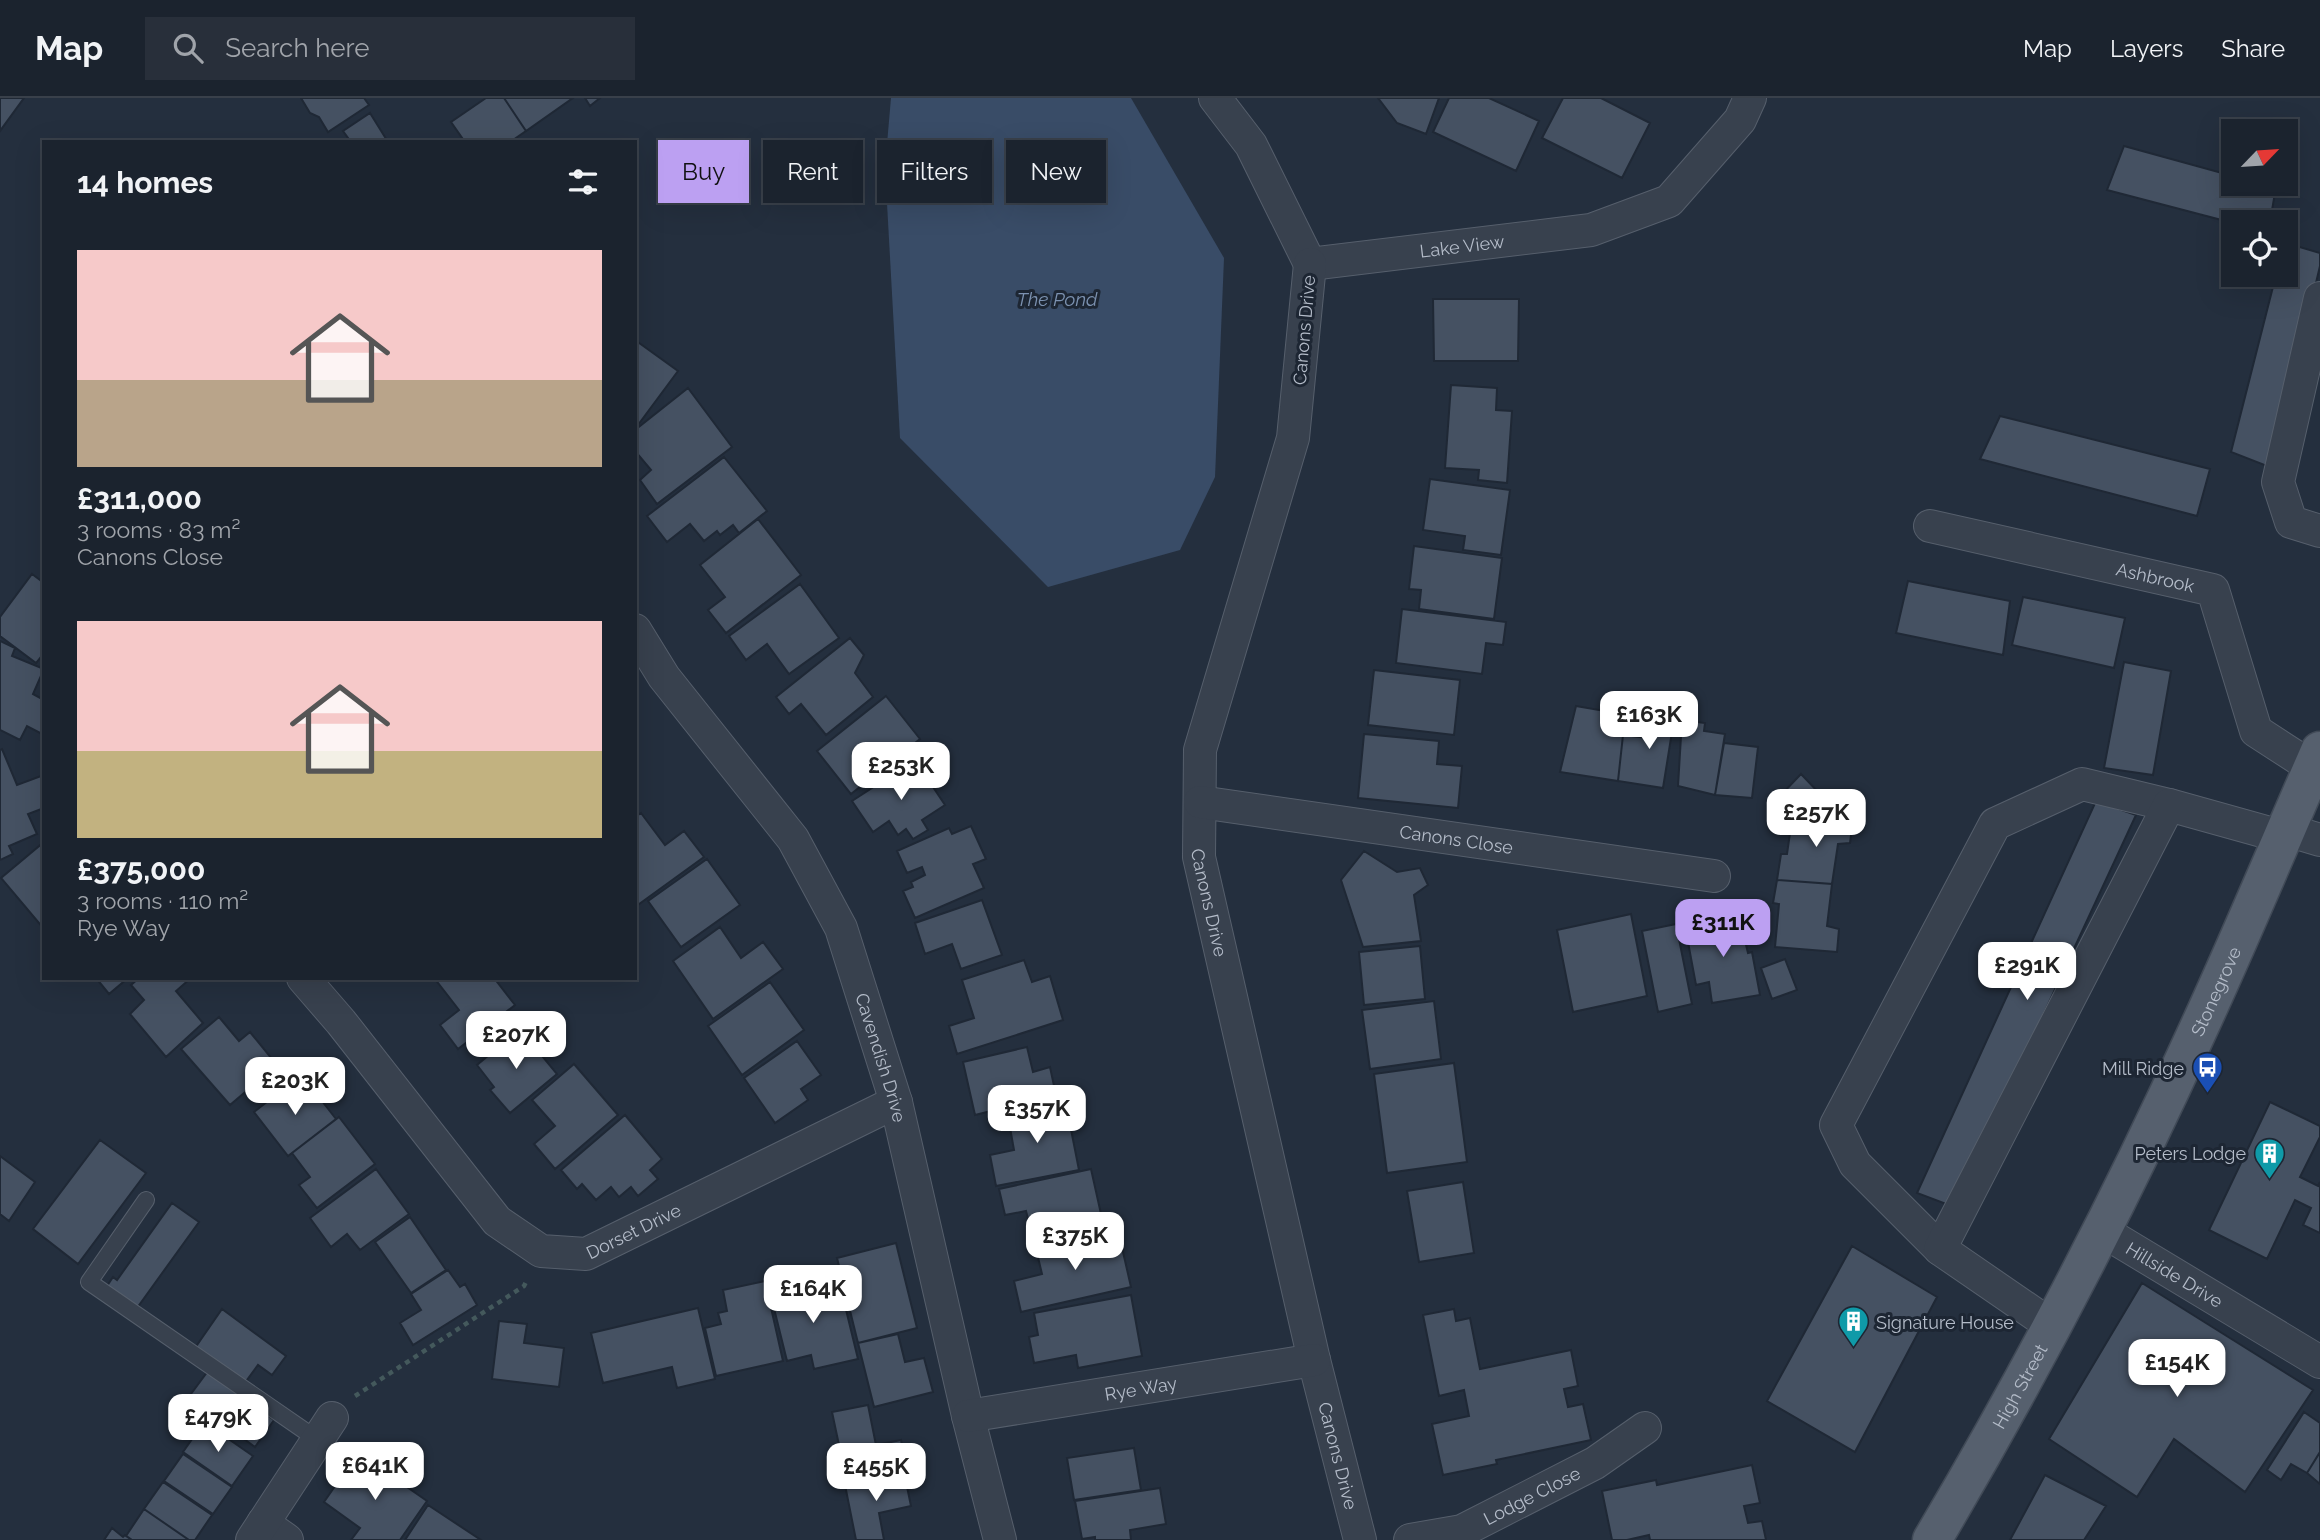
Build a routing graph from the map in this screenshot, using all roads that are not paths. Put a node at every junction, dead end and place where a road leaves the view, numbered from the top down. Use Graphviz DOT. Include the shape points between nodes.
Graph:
graph roads {
  1 [pos="1215,98"];
  2 [pos="1750,98"];
  3 [pos="1310,264"];
  4 [pos="2320,298"];
  5 [pos="1930,526"];
  6 [pos="2320,531"];
  7 [pos="637,633"];
  8 [pos="2316,759"];
  9 [pos="1200,802"];
  10 [pos="2169,805"];
  11 [pos="2297,835"];
  12 [pos="1714,876"];
  13 [pos="305,980"];
  14 [pos="896,1102"];
  15 [pos="146,1200"];
  16 [pos="2101,1230"];
  17 [pos="1940,1249"];
  18 [pos="2052,1326"];
  19 [pos="1314,1360"];
  20 [pos="2320,1362"];
  21 [pos="968,1416"];
  22 [pos="1646,1428"];
  23 [pos="325,1429"];
  24 [pos="267,1534"];
  25 [pos="1000,1540"];
  26 [pos="1360,1540"];
  27 [pos="1410,1540"];
  28 [pos="1932,1540"];
  1 -- 3 [label="street" via="1251,145"];
  2 -- 3 [label="street, Lake View" via="1740,120 1670,201 1591,230"];
  3 -- 9 [label="street, Canons Drive" via="1293,438 1200,750"];
  4 -- 6 [label="street" via="2278,482 2291,522"];
  5 -- 8 [label="street, Ashbrook" via="2213,590 2256,731"];
  7 -- 14 [label="street, Cavendish Drive" via="664,677 793,839 841,928"];
  8 -- 11 [label="main road, Stonegrove"];
  9 -- 12 [label="street, Canons Close"];
  9 -- 19 [label="street, Canons Drive" via="1199,857"];
  10 -- 11 [label="street"];
  10 -- 17 [label="street"];
  10 -- 17 [label="street" via="2082,785 1995,824 1836,1125 1855,1164"];
  11 -- 16 [label="main road, Stonegrove"];
  13 -- 14 [label="street, Dorset Drive" via="497,1221 541,1251 586,1254"];
  14 -- 21 [label="street, Cavendish Drive"];
  15 -- 23 [label="lane" via="89,1282"];
  16 -- 18 [label="main road, High Street"];
  16 -- 20 [label="street, Hillside Drive"];
  17 -- 18 [label="street"];
  18 -- 28 [label="main road, High Street"];
  19 -- 21 [label="street, Rye Way"];
  19 -- 26 [label="street, Canons Drive"];
  21 -- 25 [label="street, Cavendish Drive"];
  22 -- 27 [label="street, Lodge Close" via="1595,1463 1462,1531"];
  23 -- 24 [label="street"];
}
